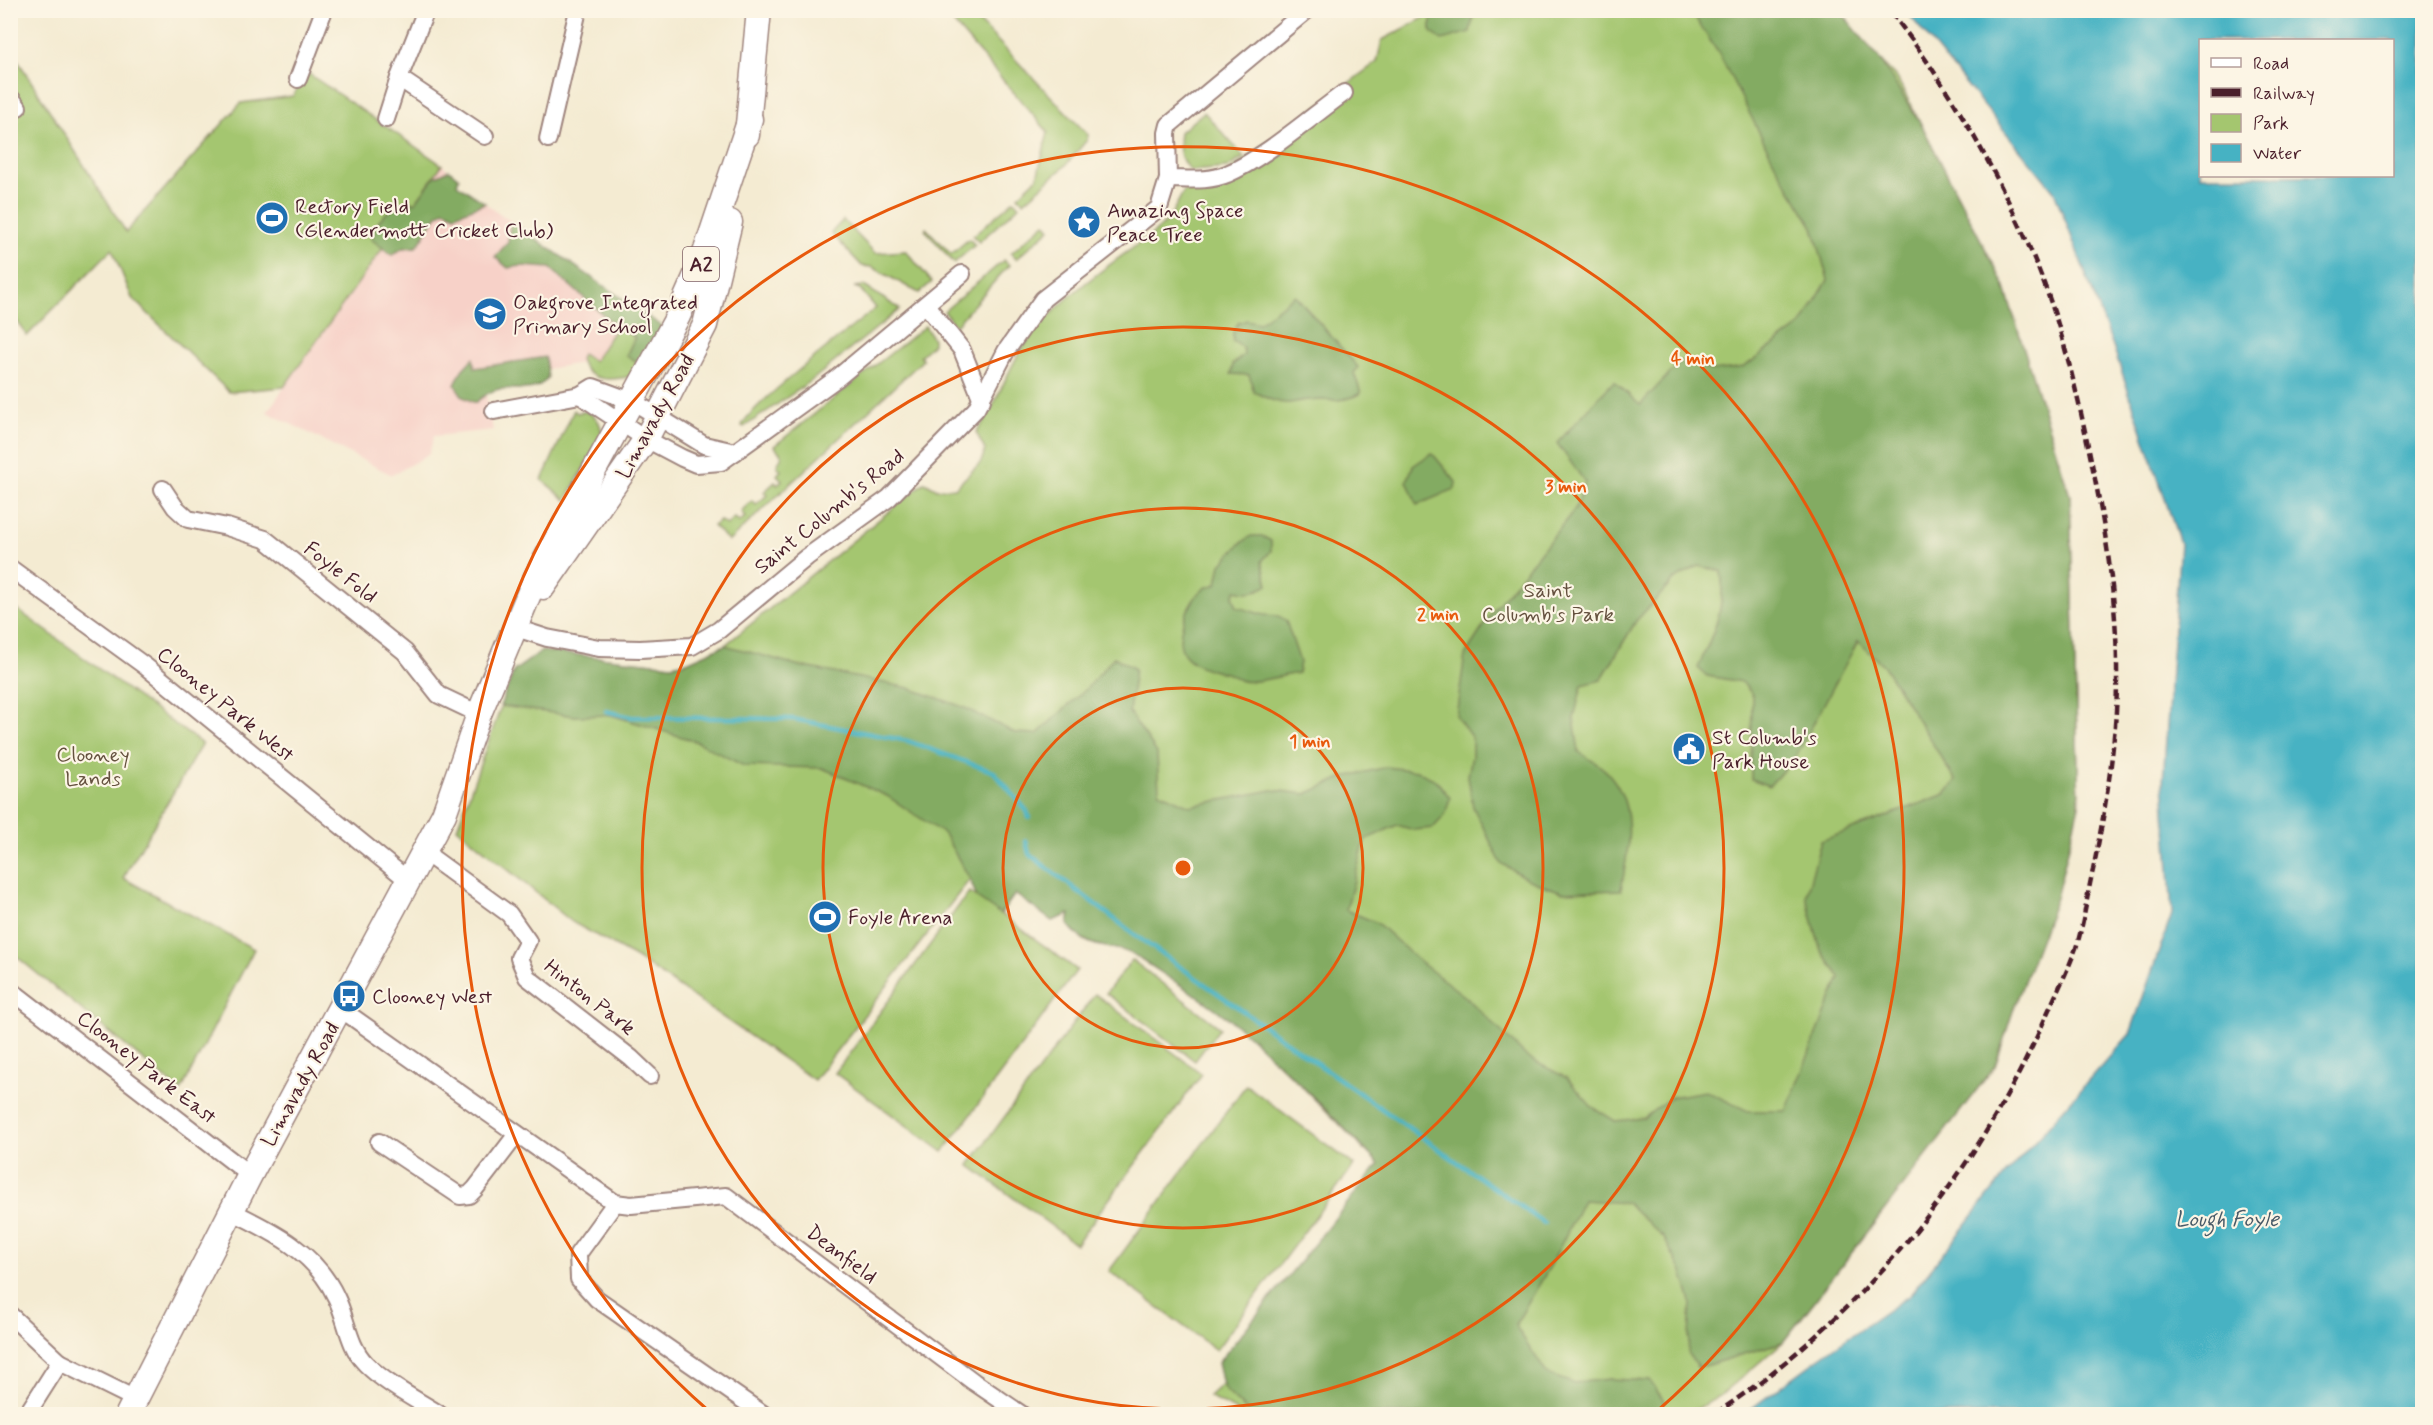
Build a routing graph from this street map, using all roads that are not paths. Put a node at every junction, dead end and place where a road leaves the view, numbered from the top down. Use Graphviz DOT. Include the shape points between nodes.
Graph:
graph roads {
  1 [pos="324,10"];
  2 [pos="426,10"];
  3 [pos="578,10"];
  4 [pos="759,10"];
  5 [pos="1307,10"];
  6 [pos="399,78"];
  7 [pos="298,79"];
  8 [pos="1344,93"];
  9 [pos="750,118"];
  10 [pos="386,119"];
  11 [pos="485,136"];
  12 [pos="548,139"];
  13 [pos="1168,179"];
  14 [pos="962,273"];
  15 [pos="926,305"];
  16 [pos="580,395"];
  17 [pos="982,400"];
  18 [pos="646,410"];
  19 [pos="494,411"];
  20 [pos="634,431"];
  21 [pos="735,452"];
  22 [pos="163,489"];
  23 [pos="10,568"];
  24 [pos="518,623"];
  25 [pos="479,714"];
  26 [pos="424,852"];
  27 [pos="409,881"];
  28 [pos="16,995"];
  29 [pos="341,1009"];
  30 [pos="650,1076"];
  31 [pos="517,1134"];
  32 [pos="379,1142"];
  33 [pos="249,1175"];
  34 [pos="615,1203"];
  35 [pos="231,1211"];
  36 [pos="10,1315"];
  37 [pos="60,1362"];
  38 [pos="132,1407"];
  39 [pos="27,1414"];
  40 [pos="439,1414"];
  41 [pos="763,1414"];
  42 [pos="1021,1414"];
  1 -- 7 [label="street"];
  2 -- 6 [label="street"];
  3 -- 12 [label="street"];
  4 -- 9 [label="highway, Limavady Road / A2"];
  5 -- 13 [label="street, Saint Columb's Road" via="1176,118 1167,133"];
  6 -- 10 [label="street"];
  6 -- 11 [label="street"];
  8 -- 13 [label="street" via="1226,175 1202,180"];
  9 -- 18 [label="highway, Limavady Road / A2" via="703,259 678,316"];
  9 -- 18 [label="highway, Limavady Road / A2" via="740,183 705,325"];
  13 -- 17 [label="street, Saint Columb's Road" via="1159,208 1043,299 1006,351"];
  14 -- 15 [label="street"];
  15 -- 17 [label="street" via="962,350"];
  15 -- 21 [label="street" via="836,379"];
  16 -- 18 [label="street" via="593,387"];
  16 -- 19 [label="street"];
  16 -- 20 [label="street"];
  17 -- 24 [label="street, Saint Columb's Road" via="942,447 889,498 807,557 719,630 692,646 599,648 547,638"];
  18 -- 20 [label="highway, Limavady Road / A2"];
  18 -- 21 [label="street" via="704,445"];
  20 -- 21 [label="street" via="696,464 721,462"];
  20 -- 24 [label="highway, Limavady Road / A2" via="565,559"];
  20 -- 24 [label="highway, Limavady Road / A2" via="552,546"];
  22 -- 25 [label="street, Foyle Fold" via="188,519 265,539 405,652 439,695"];
  23 -- 27 [label="street, Clooney Park West" via="145,666"];
  24 -- 25 [label="highway, Limavady Road / A2"];
  25 -- 26 [label="highway, Limavady Road / A2" via="444,814"];
  26 -- 27 [label="highway, Limavady Road / A2"];
  26 -- 30 [label="street, Hinton Park" via="509,914 528,941 519,958 526,976"];
  27 -- 29 [label="highway, Limavady Road / A2"];
  28 -- 33 [label="street, Clooney Park East"];
  29 -- 31 [label="street"];
  29 -- 33 [label="highway, Limavady Road / A2"];
  31 -- 32 [label="street" via="475,1189 460,1196"];
  31 -- 34 [label="street"];
  33 -- 35 [label="highway, Limavady Road / A2"];
  34 -- 41 [label="street" via="578,1254 579,1279 597,1299"];
  34 -- 42 [label="street, Deanfield" via="631,1205 726,1196"];
  35 -- 38 [label="highway, Limavady Road / A2"];
  35 -- 40 [label="street" via="272,1231 306,1254 336,1297 354,1346 366,1364"];
  36 -- 37 [label="street"];
  37 -- 38 [label="street"];
  37 -- 39 [label="street"];
}
